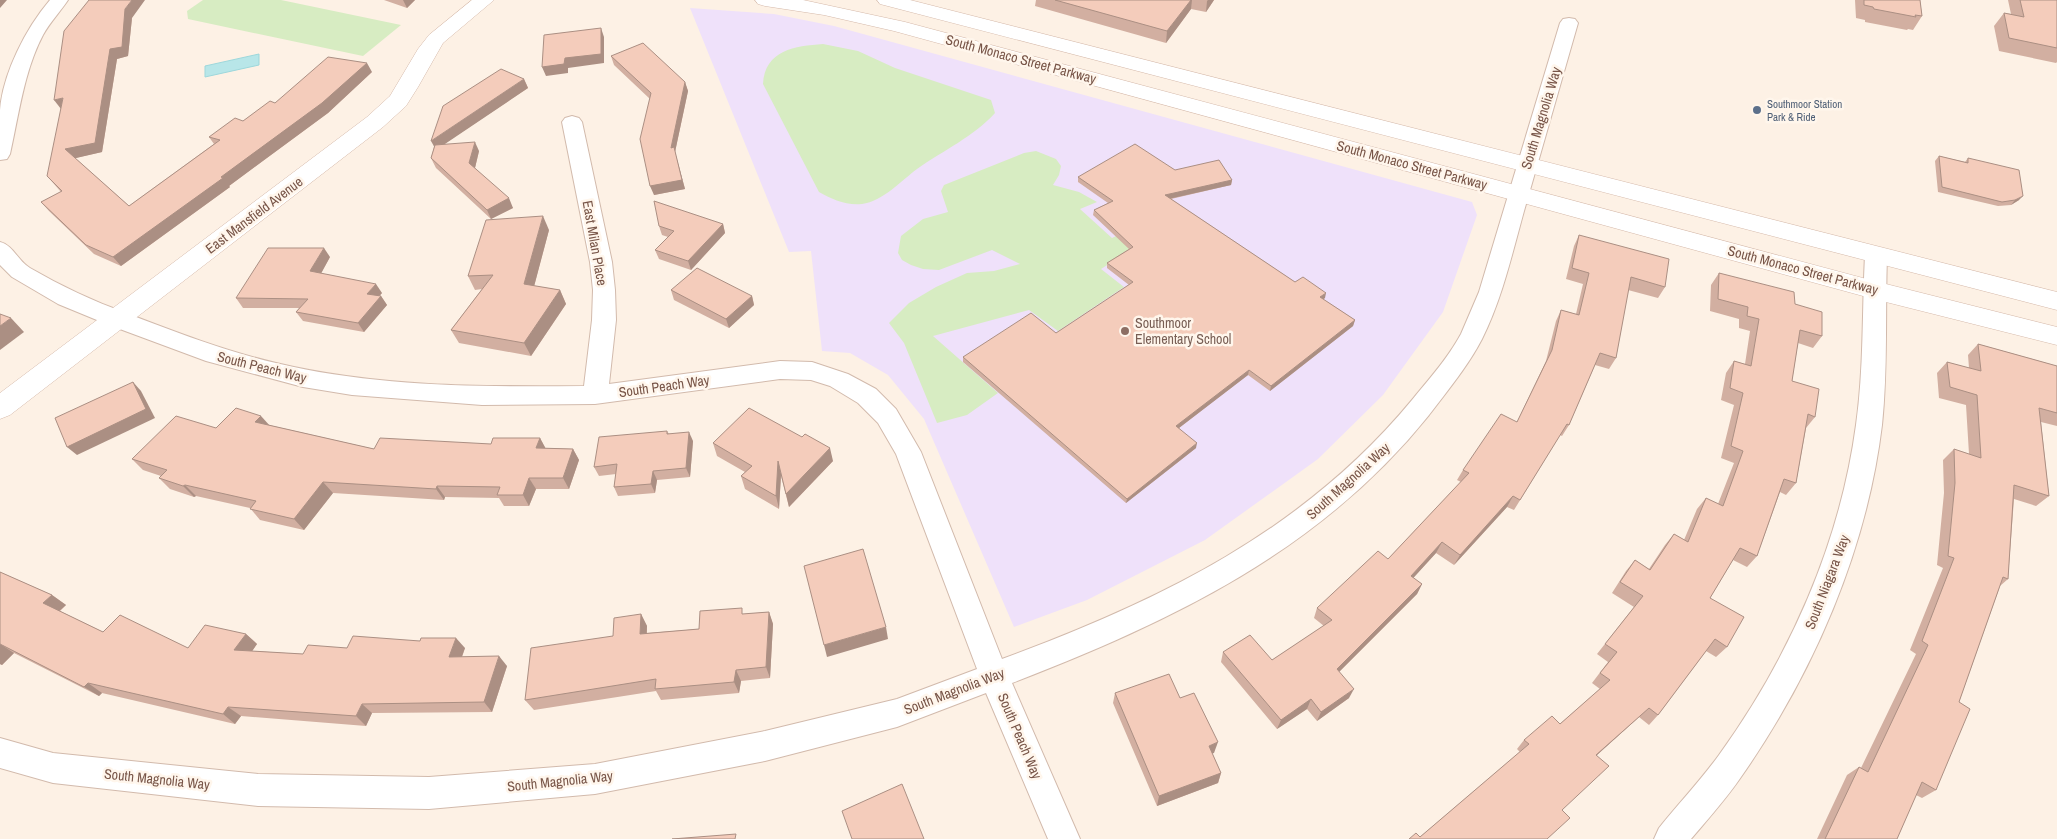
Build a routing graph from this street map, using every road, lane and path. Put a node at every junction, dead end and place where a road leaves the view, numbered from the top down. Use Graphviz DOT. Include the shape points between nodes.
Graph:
graph roads {
  1 [pos="59,0"];
  2 [pos="484,0"];
  3 [pos="765,0"];
  4 [pos="887,0"];
  5 [pos="1569,23"];
  6 [pos="572,122"];
  7 [pos="0,154"];
  8 [pos="1527,164"];
  9 [pos="1518,193"];
  10 [pos="0,249"];
  11 [pos="1876,254"];
  12 [pos="1874,290"];
  13 [pos="2057,301"];
  14 [pos="117,319"];
  15 [pos="2057,336"];
  16 [pos="595,395"];
  17 [pos="0,408"];
  18 [pos="994,676"];
  19 [pos="0,753"];
  20 [pos="1064,839"];
  21 [pos="1670,839"];
  1 -- 7 [label="street" via="34,32 22,60"];
  2 -- 14 [label="main road, East Mansfield Avenue" via="436,39 398,101 375,122"];
  3 -- 9 [label="main road, South Monaco Street Parkway" via="898,26"];
  4 -- 8 [label="main road, South Monaco Street Parkway"];
  5 -- 8 [label="street, South Magnolia Way"];
  6 -- 16 [label="street, East Milan Place" via="604,290 604,320"];
  8 -- 9 [label="street, South Magnolia Way"];
  8 -- 11 [label="main road, South Monaco Street Parkway"];
  9 -- 12 [label="main road, South Monaco Street Parkway"];
  9 -- 18 [label="street, South Magnolia Way" via="1490,292 1471,337 1415,415 1357,476 1283,536 1193,590 1086,640"];
  10 -- 14 [label="street, South Peach Way" via="31,279"];
  11 -- 12 [label="street, South Niagara Way"];
  11 -- 13 [label="main road, South Monaco Street Parkway"];
  12 -- 15 [label="main road, South Monaco Street Parkway"];
  12 -- 21 [label="street, South Niagara Way" via="1869,425 1841,553 1798,655 1736,758"];
  14 -- 16 [label="street, South Peach Way" via="234,361 342,384 482,396"];
  14 -- 17 [label="main road, East Mansfield Avenue"];
  16 -- 18 [label="street, South Peach Way" via="780,370 812,371 839,380 867,396 887,416 908,452"];
  18 -- 19 [label="street, South Magnolia Way" via="897,713 765,746 595,779 429,793 258,790 53,768"];
  18 -- 20 [label="street, South Peach Way"];
}
